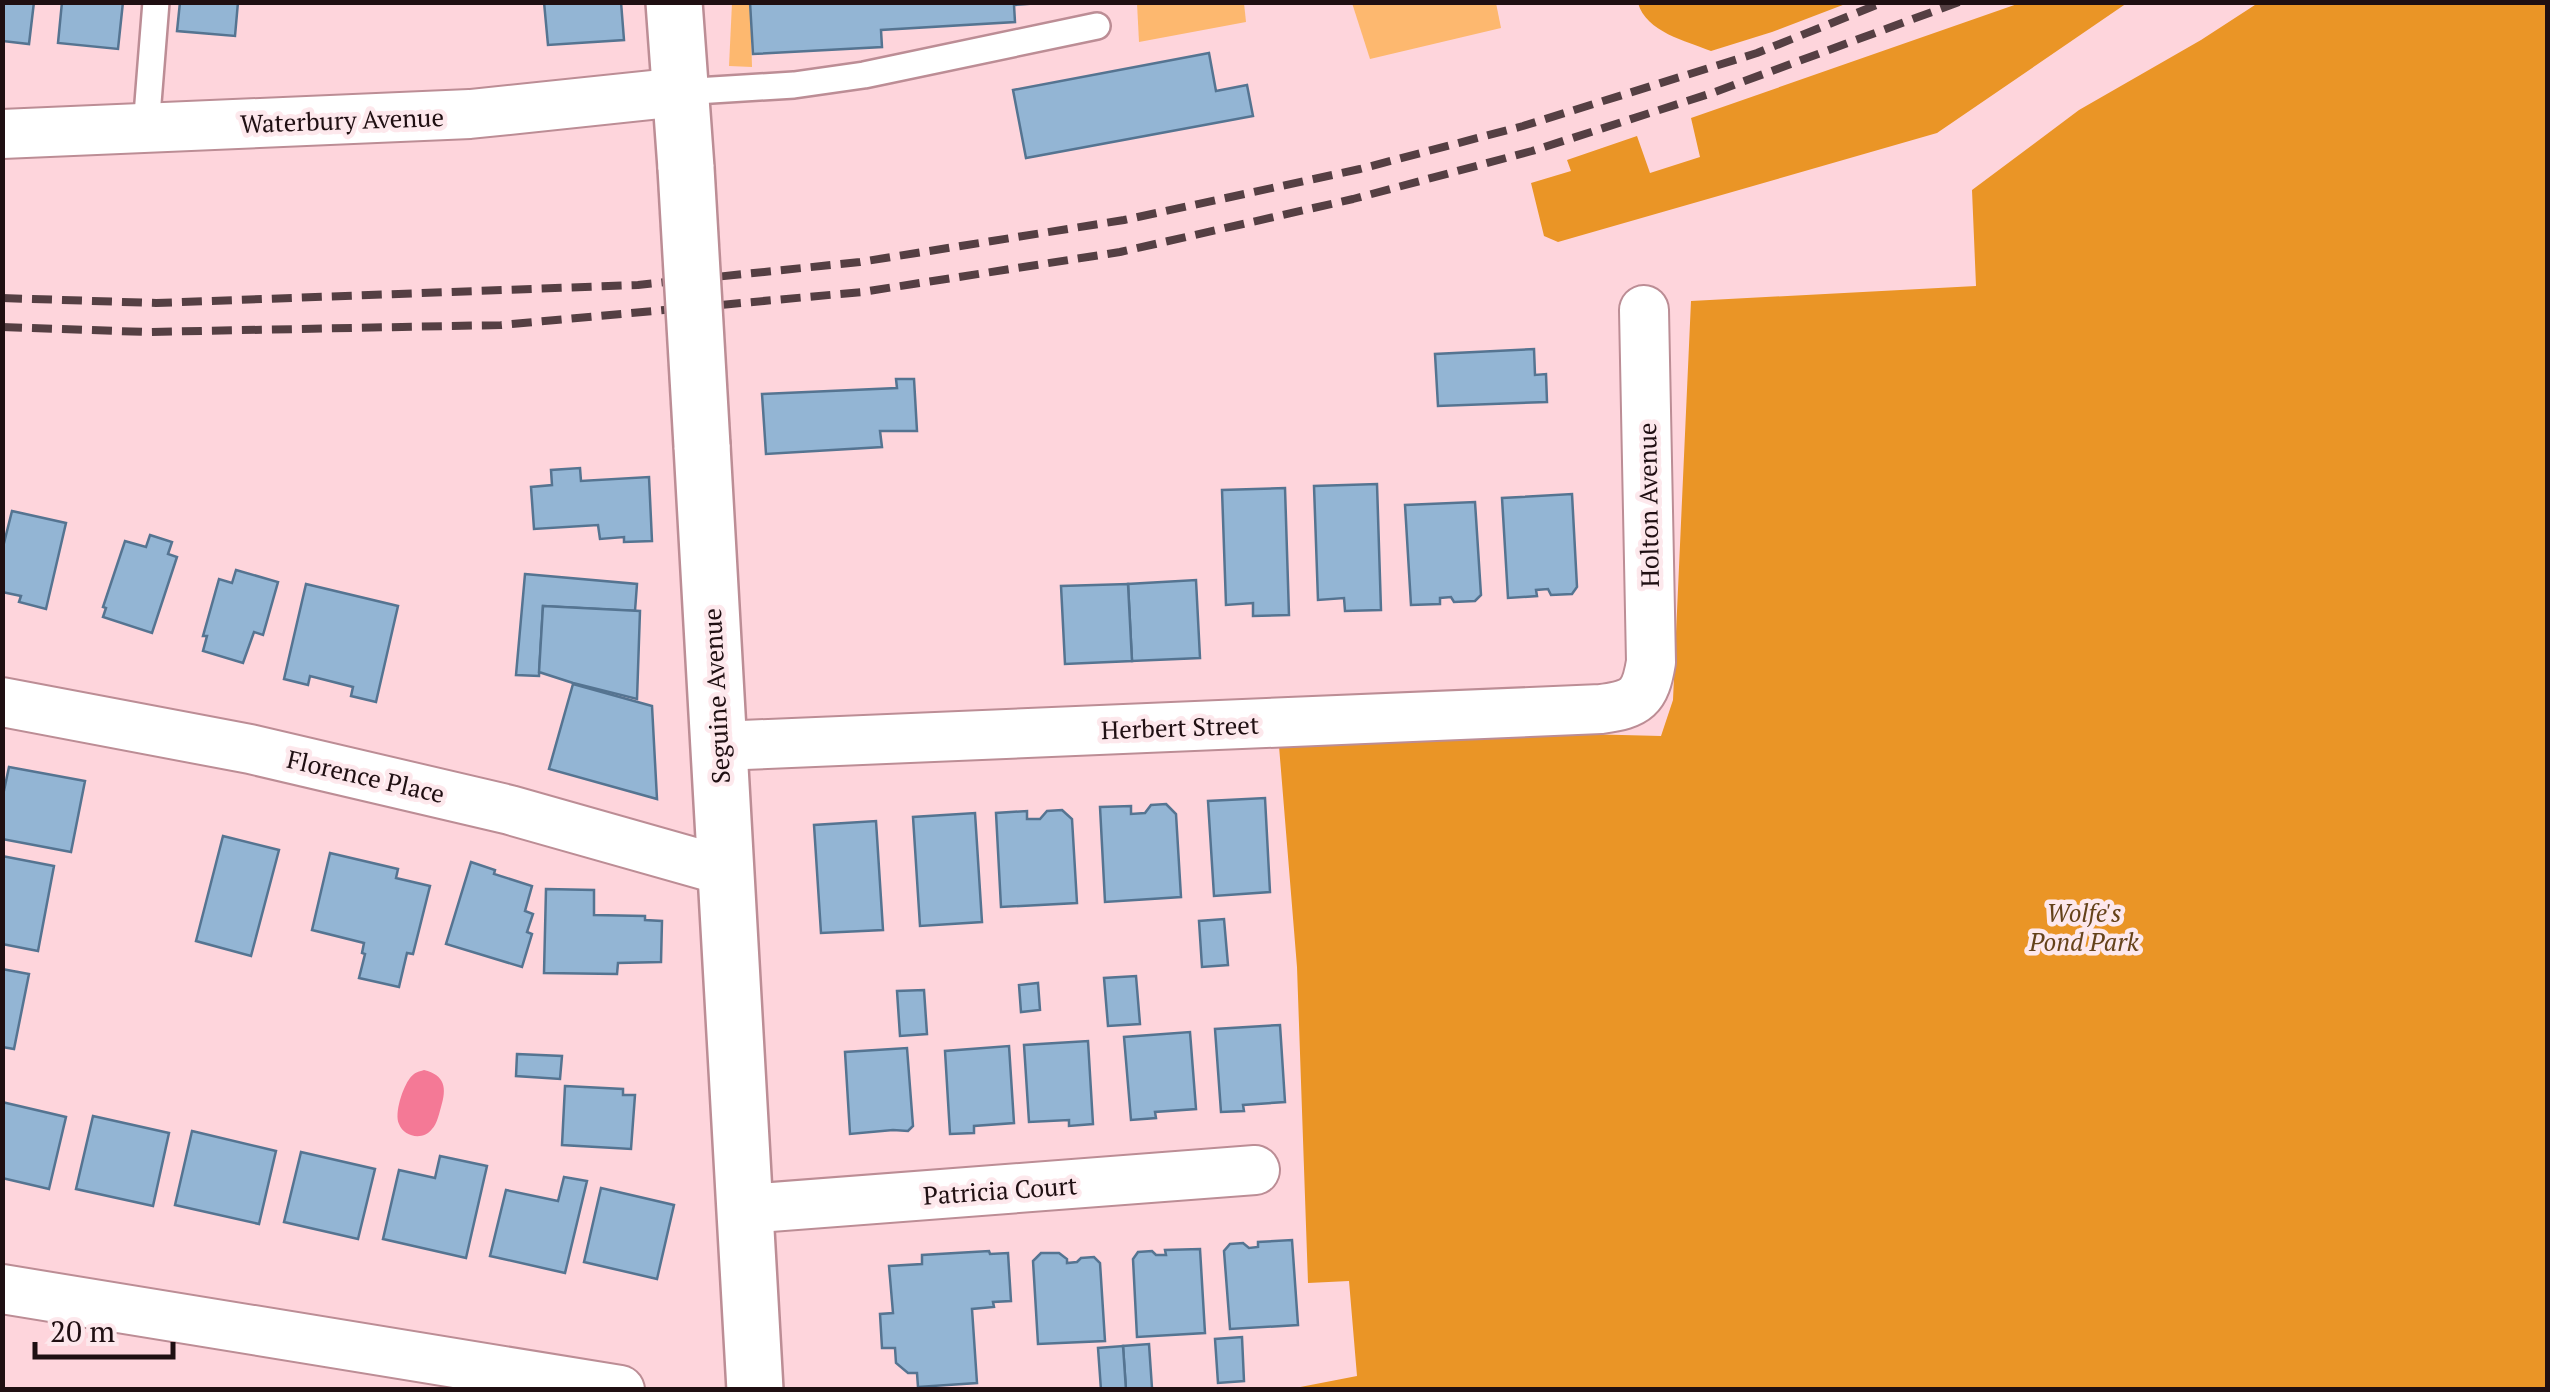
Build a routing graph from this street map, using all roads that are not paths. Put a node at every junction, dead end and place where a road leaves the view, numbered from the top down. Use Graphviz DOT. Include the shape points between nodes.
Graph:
graph roads {
  1 [pos="156,2"];
  2 [pos="674,2"];
  3 [pos="1097,26"];
  4 [pos="680,92"];
  5 [pos="146,128"];
  6 [pos="2,134"];
  7 [pos="1644,310"];
  8 [pos="1638,699"];
  9 [pos="2,702"];
  10 [pos="719,746"];
  11 [pos="726,871"];
  12 [pos="1254,1170"];
  13 [pos="745,1209"];
  14 [pos="2,1288"];
  15 [pos="620,1390"];
  16 [pos="755,1390"];
  1 -- 5 [label="lane"];
  2 -- 4 [label="street, Seguine Avenue"];
  3 -- 4 [label="lane" via="864,75"];
  4 -- 5 [label="street, Waterbury Avenue" via="470,114"];
  4 -- 10 [label="street, Seguine Avenue, bridge"];
  5 -- 6 [label="street, Waterbury Avenue"];
  7 -- 8 [label="street, Holton Avenue" via="1650,662"];
  8 -- 10 [label="street, Herbert Street" via="1601,709"];
  9 -- 11 [label="street, Florence Place" via="268,753 510,810"];
  10 -- 11 [label="street, Seguine Avenue"];
  11 -- 13 [label="street, Seguine Avenue"];
  12 -- 13 [label="street, Patricia Court"];
  13 -- 16 [label="street, Seguine Avenue"];
  14 -- 15 [label="street"];
}
